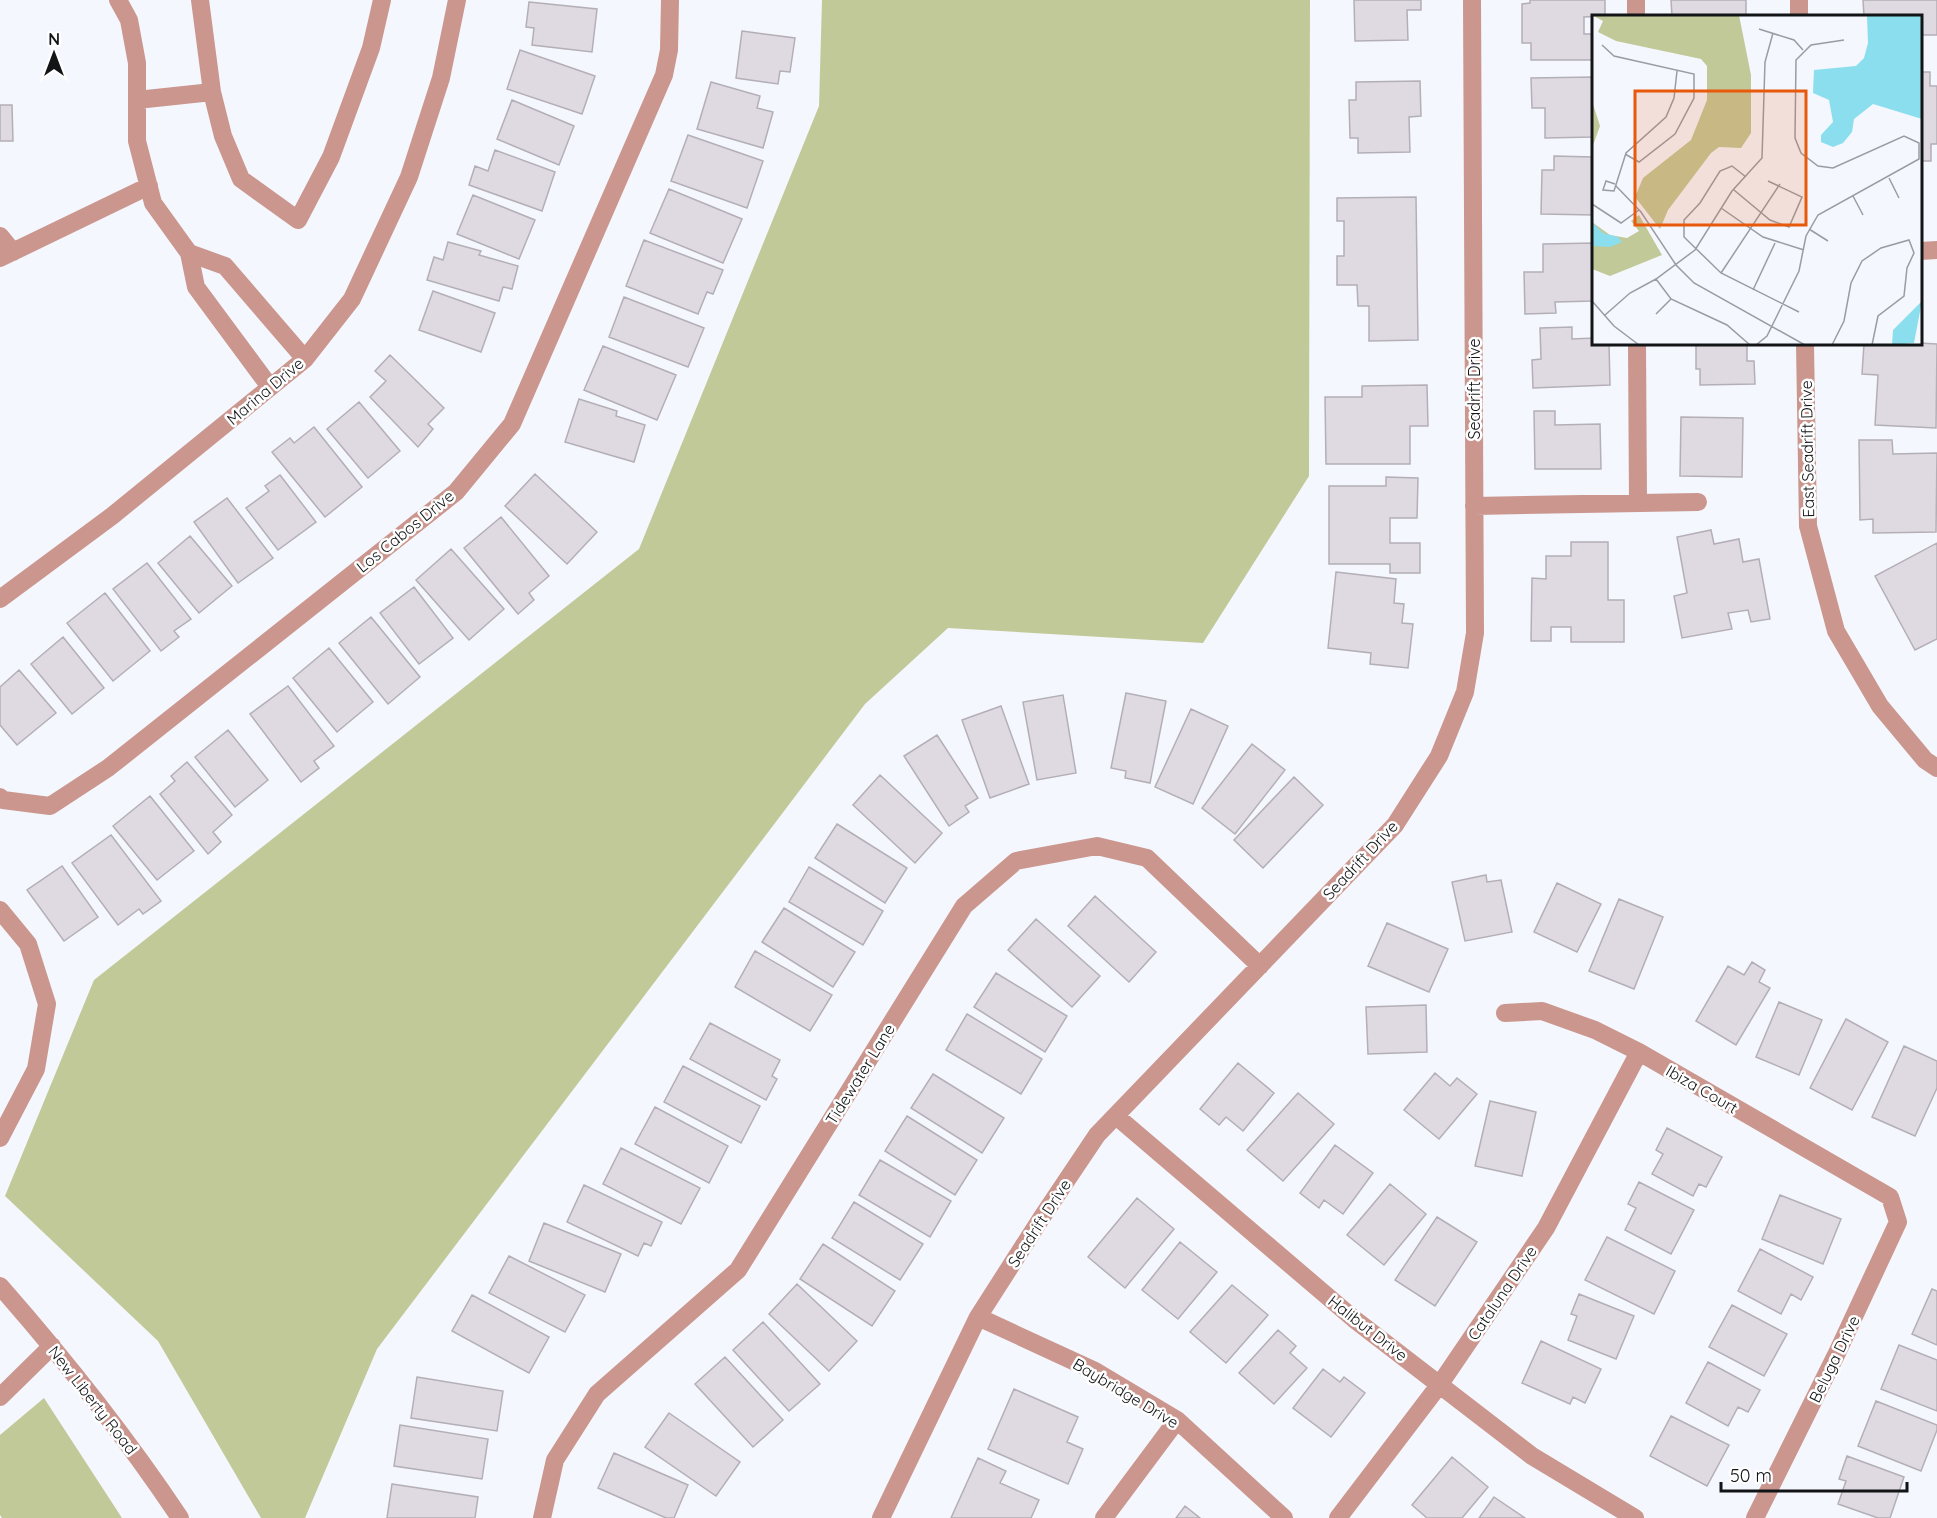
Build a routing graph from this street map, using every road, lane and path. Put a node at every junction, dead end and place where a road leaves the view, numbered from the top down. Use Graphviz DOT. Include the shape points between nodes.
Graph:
graph roads {
  1 [pos="118,0"];
  2 [pos="200,0"];
  3 [pos="382,0"];
  4 [pos="457,0"];
  5 [pos="670,0"];
  6 [pos="1472,0"];
  7 [pos="212,92"];
  8 [pos="137,100"];
  9 [pos="149,186"];
  10 [pos="0,237"];
  11 [pos="189,254"];
  12 [pos="6,255"];
  13 [pos="1637,345"];
  14 [pos="1805,345"];
  15 [pos="305,359"];
  16 [pos="270,387"];
  17 [pos="1698,502"];
  18 [pos="1638,503"];
  19 [pos="1474,506"];
  20 [pos="0,599"];
  21 [pos="1937,768"];
  22 [pos="0,797"];
  23 [pos="0,910"];
  24 [pos="1260,966"];
  25 [pos="1504,1013"];
  26 [pos="1639,1052"];
  27 [pos="1116,1116"];
  28 [pos="0,1138"];
  29 [pos="1890,1197"];
  30 [pos="0,1286"];
  31 [pos="978,1317"];
  32 [pos="52,1346"];
  33 [pos="1440,1384"];
  34 [pos="0,1397"];
  35 [pos="1177,1420"];
  36 [pos="180,1518"];
  37 [pos="542,1518"];
  38 [pos="881,1518"];
  39 [pos="1104,1518"];
  40 [pos="1284,1518"];
  41 [pos="1338,1518"];
  42 [pos="1635,1518"];
  43 [pos="1755,1518"];
  1 -- 8 [label="street" via="129,20"];
  2 -- 7 [label="street"];
  3 -- 7 [label="street" via="371,48 331,157 298,220 241,179 223,136"];
  4 -- 15 [label="street, Marina Drive" via="441,78 410,177 352,299"];
  5 -- 22 [label="street, Los Cabos Drive" via="669,50 663,75 512,424 456,492 108,768 50,806"];
  6 -- 19 [label="street, Seadrift Drive"];
  7 -- 8 [label="street"];
  8 -- 9 [label="street" via="138,141"];
  9 -- 11 [label="street" via="153,203"];
  9 -- 12 [label="street"];
  10 -- 12 [label="street"];
  11 -- 15 [label="street" via="225,266"];
  11 -- 16 [label="street" via="196,286"];
  13 -- 18 [label="street"];
  14 -- 21 [label="street, East Seadrift Drive" via="1808,526 1836,631 1880,706 1925,760"];
  15 -- 16 [label="street, Marina Drive"];
  16 -- 20 [label="street, Marina Drive" via="112,516"];
  17 -- 18 [label="street"];
  18 -- 19 [label="street"];
  19 -- 24 [label="street, Seadrift Drive" via="1475,633 1465,692 1439,756 1395,825"];
  23 -- 28 [label="street" via="28,944 47,1004 36,1069"];
  24 -- 27 [label="street, Seadrift Drive"];
  24 -- 37 [label="street, Tidewater Lane" via="1147,858 1097,846 1016,861 964,906 738,1270 597,1394 555,1460"];
  25 -- 26 [label="street, Ibiza Court" via="1542,1011 1596,1030"];
  26 -- 29 [label="street, Ibiza Court"];
  26 -- 33 [label="street, Cataluna Drive" via="1546,1228"];
  27 -- 31 [label="street, Seadrift Drive" via="1097,1135"];
  27 -- 33 [label="street, Halibut Drive" via="1354,1319"];
  29 -- 43 [label="street, Beluga Drive" via="1898,1222"];
  30 -- 32 [label="street, New Liberty Road"];
  31 -- 35 [label="street, Baybridge Drive" via="1095,1371"];
  31 -- 38 [label="street, Seadrift Drive"];
  32 -- 34 [label="street"];
  32 -- 36 [label="street, New Liberty Road"];
  33 -- 41 [label="street, Cataluna Drive"];
  33 -- 42 [label="street, Halibut Drive" via="1532,1456"];
  35 -- 39 [label="street"];
  35 -- 40 [label="street, Baybridge Drive"];
}
